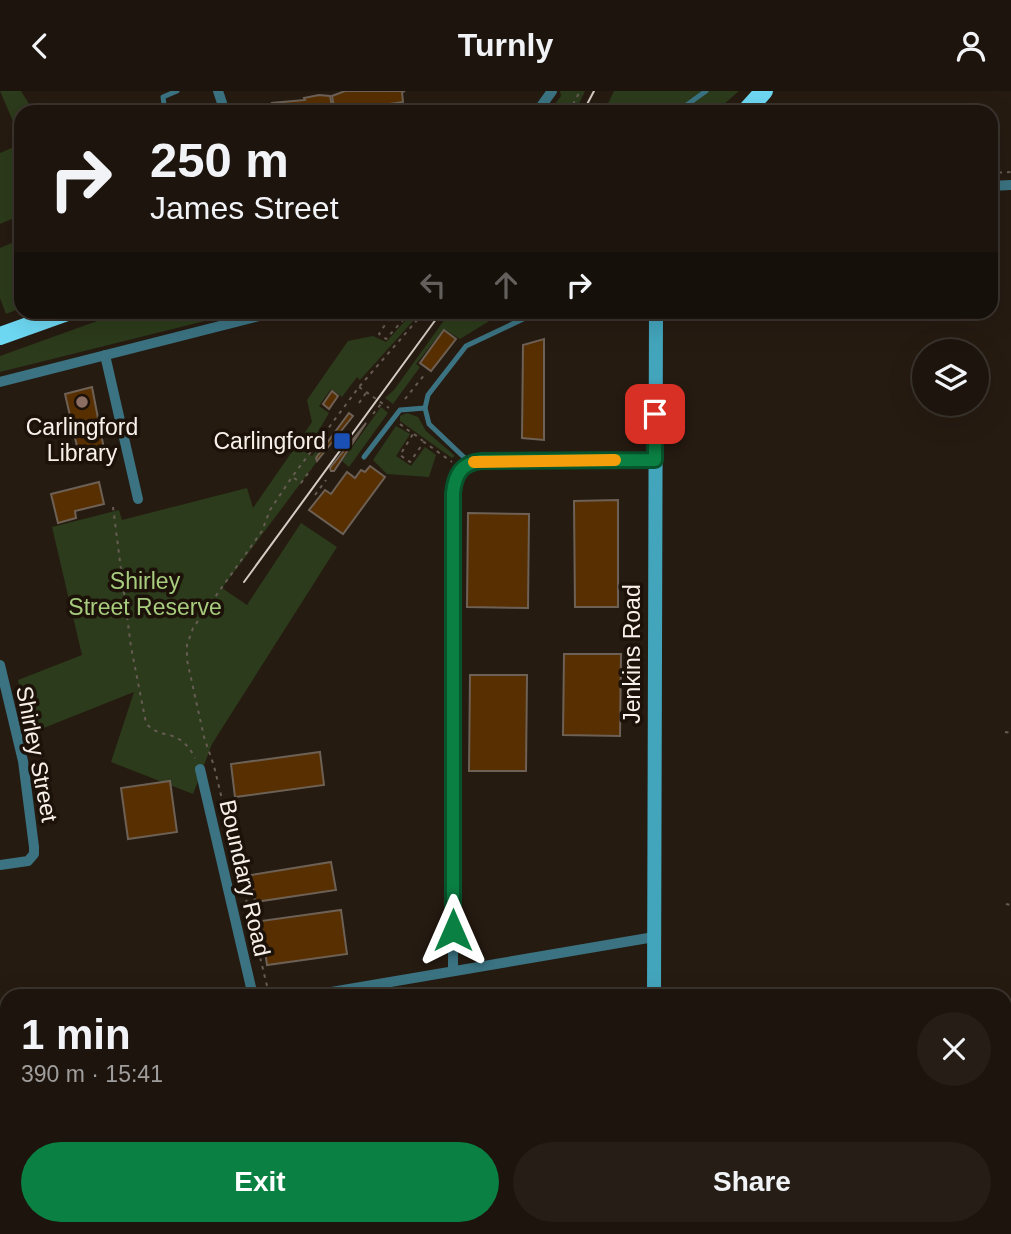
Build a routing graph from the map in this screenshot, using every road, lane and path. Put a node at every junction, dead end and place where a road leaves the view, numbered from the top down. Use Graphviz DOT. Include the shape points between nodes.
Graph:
graph roads {
  1 [pos="177,91"];
  2 [pos="706,91"];
  3 [pos="164,105"];
  4 [pos="687,105"];
  5 [pos="48,319"];
  6 [pos="247,319"];
  7 [pos="389,319"];
  8 [pos="404,319"];
  9 [pos="418,319"];
  10 [pos="517,319"];
  11 [pos="656,319"];
  12 [pos="0,336"];
  13 [pos="104,355"];
  14 [pos="425,374"];
  15 [pos="0,381"];
  16 [pos="359,387"];
  17 [pos="367,392"];
  18 [pos="407,398"];
  19 [pos="381,403"];
  20 [pos="359,404"];
  21 [pos="425,408"];
  22 [pos="390,409"];
  23 [pos="373,414"];
  24 [pos="399,423"];
  25 [pos="414,434"];
  26 [pos="424,442"];
  27 [pos="315,447"];
  28 [pos="320,452"];
  29 [pos="364,457"];
  30 [pos="655,460"];
  31 [pos="465,466"];
  32 [pos="312,469"];
  33 [pos="292,477"];
  34 [pos="326,480"];
  35 [pos="315,495"];
  36 [pos="138,499"];
  37 [pos="113,507"];
  38 [pos="0,665"];
  39 [pos="1005,732"];
  40 [pos="1011,733"];
  41 [pos="200,769"];
  42 [pos="0,865"];
  43 [pos="1006,904"];
  44 [pos="1011,905"];
  45 [pos="654,937"];
  46 [pos="453,971"];
  47 [pos="267,986"];
  48 [pos="251,989"];
  49 [pos="349,989"];
  50 [pos="654,989"];
  1 -- 3 [label="lane" via="163,97"];
  2 -- 4 [label="lane"];
  5 -- 12 [label="highway"];
  6 -- 13 [label="street"];
  7 -- 8 [label="path" via="379,334 386,339"];
  9 -- 16 [label="path"];
  10 -- 21 [label="lane" via="466,346 436,382"];
  11 -- 30 [label="main road, Jenkins Road"];
  13 -- 15 [label="street"];
  13 -- 36 [label="street"];
  14 -- 18 [label="path"];
  16 -- 17 [label="path"];
  16 -- 27 [label="path"];
  17 -- 19 [label="path"];
  17 -- 20 [label="path"];
  19 -- 22 [label="path"];
  19 -- 23 [label="path"];
  21 -- 29 [label="lane" via="400,410"];
  21 -- 31 [label="lane" via="431,427 458,449"];
  24 -- 25 [label="path"];
  25 -- 26 [label="path"];
  25 -- 26 [label="path" via="400,455 410,462"];
  26 -- 31 [label="path"];
  27 -- 28 [label="path"];
  27 -- 33 [label="path"];
  30 -- 31 [label="street"];
  30 -- 45 [label="main road, Jenkins Road"];
  31 -- 46 [label="street" via="453,493"];
  32 -- 33 [label="path" via="301,483"];
  33 -- 47 [label="path" via="262,531 189,637 187,660"];
  34 -- 35 [label="path"];
  37 -- 41 [label="path" via="146,723 182,740"];
  38 -- 42 [label="street, Shirley Street" via="23,761 34,847 28,861"];
  39 -- 40 [label="path"];
  41 -- 48 [label="street, Boundary Road"];
  43 -- 44 [label="path"];
  45 -- 46 [label="street"];
  45 -- 50 [label="main road, Jenkins Road"];
  46 -- 49 [label="street"];
}
